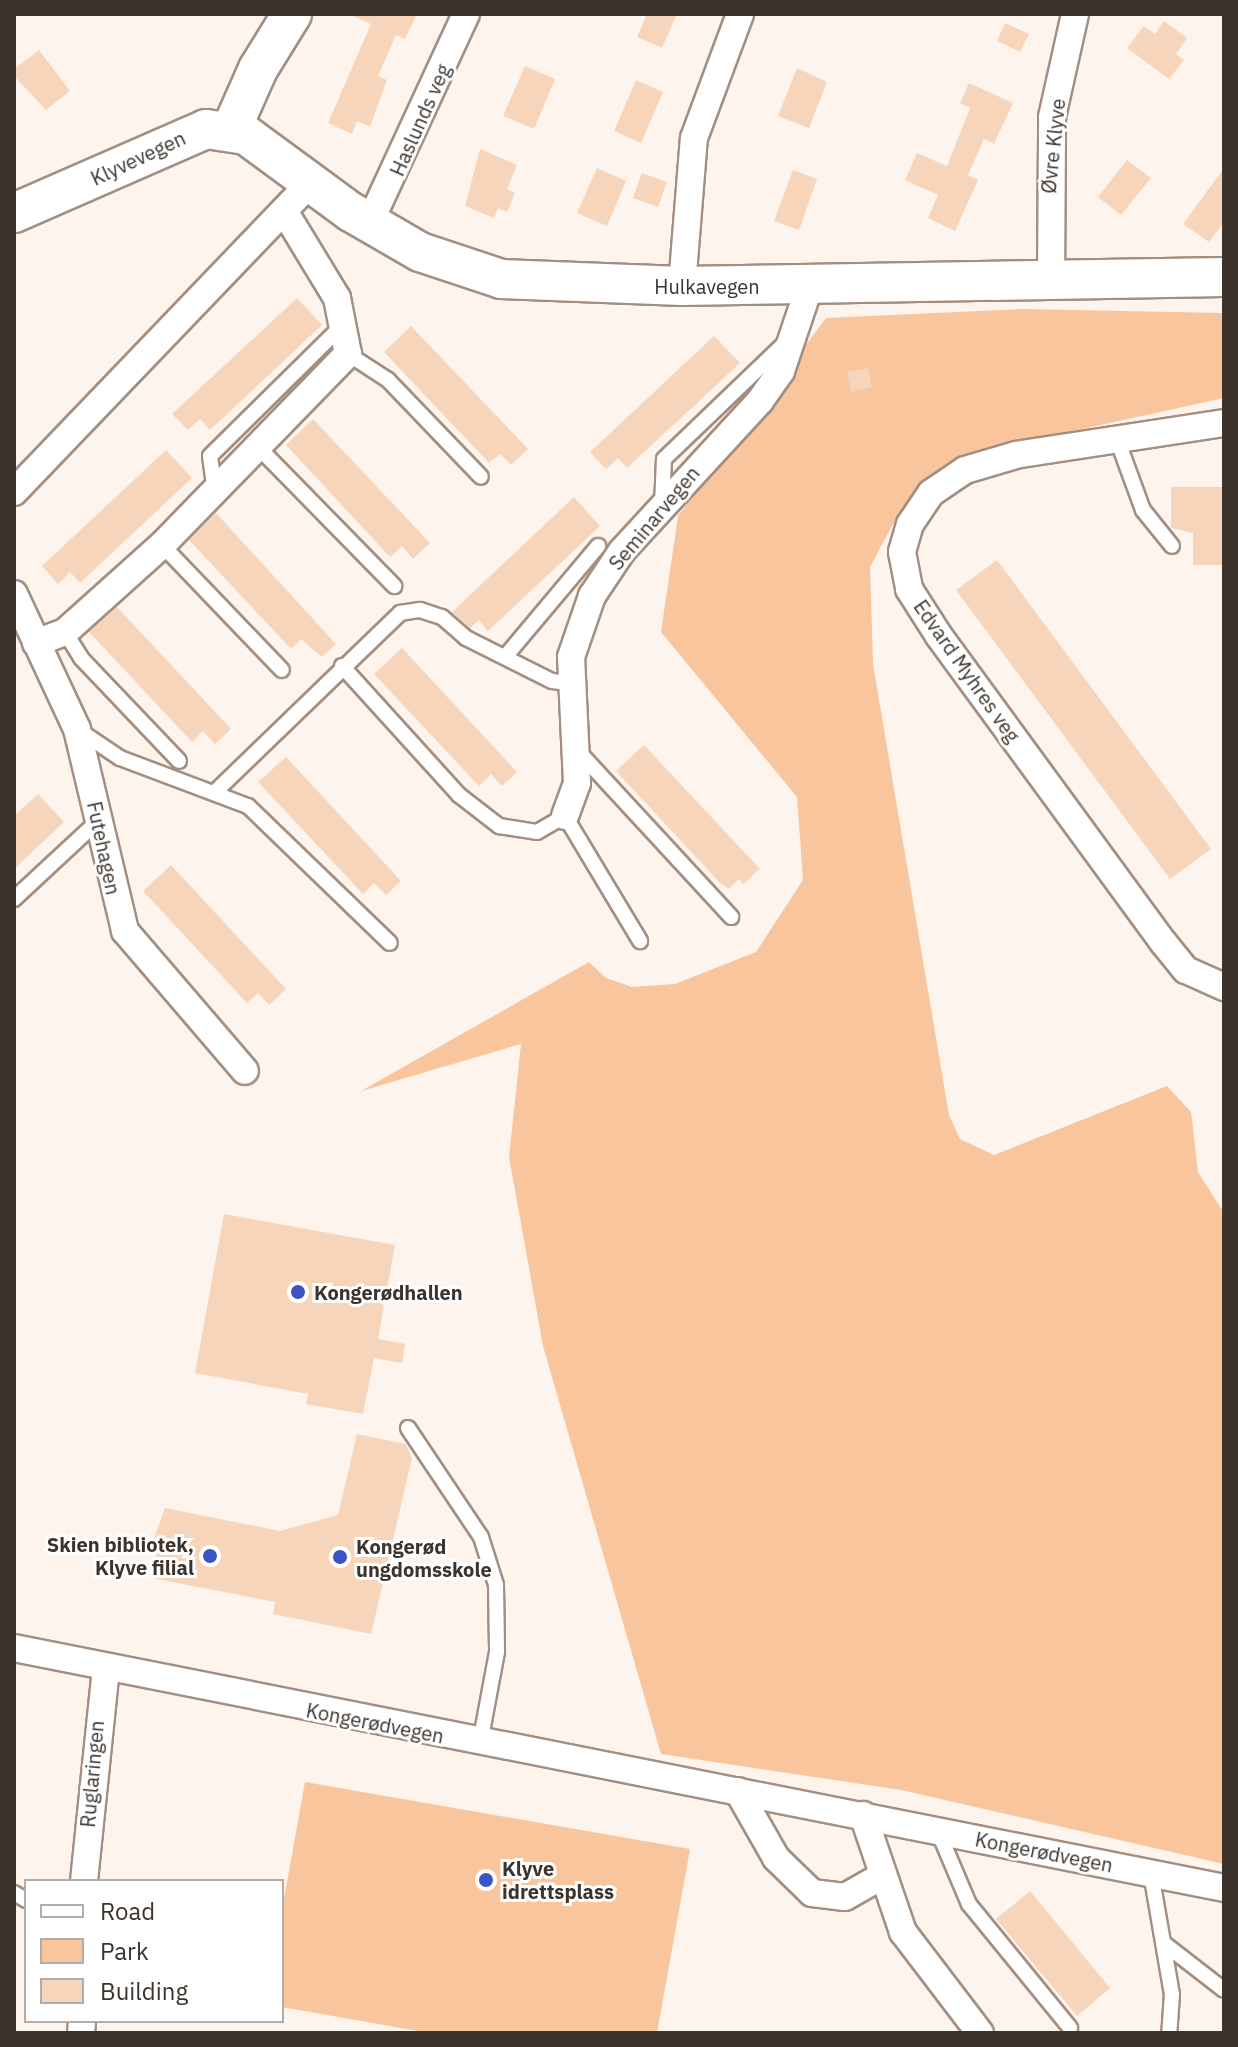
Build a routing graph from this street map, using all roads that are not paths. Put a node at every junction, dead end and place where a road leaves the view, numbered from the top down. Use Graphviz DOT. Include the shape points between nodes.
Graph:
graph roads {
  1 [pos="292,14"];
  2 [pos="466,14"];
  3 [pos="740,14"];
  4 [pos="1075,14"];
  5 [pos="231,130"];
  6 [pos="311,182"];
  7 [pos="14,213"];
  8 [pos="286,214"];
  9 [pos="369,224"];
  10 [pos="1224,277"];
  11 [pos="1051,280"];
  12 [pos="810,285"];
  13 [pos="682,286"];
  14 [pos="345,323"];
  15 [pos="348,354"];
  16 [pos="1224,423"];
  17 [pos="1117,439"];
  18 [pos="260,449"];
  19 [pos="481,477"];
  20 [pos="15,490"];
  21 [pos="216,493"];
  22 [pos="162,545"];
  23 [pos="598,546"];
  24 [pos="1172,546"];
  25 [pos="394,586"];
  26 [pos="14,594"];
  27 [pos="65,632"];
  28 [pos="36,643"];
  29 [pos="505,657"];
  30 [pos="342,666"];
  31 [pos="282,670"];
  32 [pos="569,683"];
  33 [pos="77,729"];
  34 [pos="576,747"];
  35 [pos="179,761"];
  36 [pos="217,790"];
  37 [pos="565,816"];
  38 [pos="97,822"];
  39 [pos="14,899"];
  40 [pos="731,917"];
  41 [pos="640,941"];
  42 [pos="390,943"];
  43 [pos="1222,990"];
  44 [pos="245,1071"];
  45 [pos="408,1428"];
  46 [pos="14,1648"];
  47 [pos="106,1667"];
  48 [pos="480,1744"];
  49 [pos="738,1791"];
  50 [pos="863,1815"];
  51 [pos="938,1831"];
  52 [pos="1151,1873"];
  53 [pos="880,1877"];
  54 [pos="84,1879"];
  55 [pos="1224,1888"];
  56 [pos="1166,1945"];
  57 [pos="1224,1990"];
  58 [pos="1070,2028"];
  59 [pos="980,2033"];
  60 [pos="1169,2033"];
  1 -- 5 [label="main road" via="252,79"];
  2 -- 9 [label="street, Haslunds veg"];
  3 -- 13 [label="street" via="694,138"];
  4 -- 11 [label="street, Øvre Klyve" via="1052,117"];
  5 -- 6 [label="main road, Hulkavegen"];
  5 -- 7 [label="main road, Klyvevegen" via="180,135"];
  6 -- 8 [label="street"];
  6 -- 9 [label="main road, Hulkavegen"];
  8 -- 14 [label="street"];
  8 -- 20 [label="street"];
  9 -- 13 [label="main road, Hulkavegen" via="432,257 501,279"];
  10 -- 11 [label="main road, Hulkavegen"];
  11 -- 12 [label="main road, Hulkavegen"];
  12 -- 13 [label="main road, Hulkavegen"];
  12 -- 32 [label="street, Seminarvegen" via="796,333 760,401 662,506 592,596 571,657"];
  14 -- 15 [label="street"];
  14 -- 21 [label="lane" via="210,456"];
  15 -- 18 [label="street"];
  15 -- 19 [label="lane" via="388,380"];
  16 -- 17 [label="street, Edvard Myhres veg"];
  17 -- 24 [label="lane" via="1143,510"];
  17 -- 43 [label="street, Edvard Myhres veg" via="965,470 931,493 910,524 902,552 909,589 1163,942 1186,970"];
  18 -- 21 [label="street"];
  18 -- 25 [label="lane"];
  21 -- 22 [label="street"];
  22 -- 27 [label="street"];
  22 -- 31 [label="lane"];
  23 -- 29 [label="lane"];
  26 -- 28 [label="street, Futehagen"];
  27 -- 28 [label="street"];
  27 -- 35 [label="lane" via="81,658"];
  28 -- 33 [label="street, Futehagen"];
  29 -- 30 [label="lane" via="420,610 400,613"];
  29 -- 32 [label="lane"];
  30 -- 36 [label="lane"];
  30 -- 37 [label="lane" via="459,795 499,826 537,832"];
  32 -- 34 [label="street, Seminarvegen"];
  33 -- 36 [label="lane" via="120,758"];
  33 -- 38 [label="street, Futehagen"];
  34 -- 37 [label="street, Seminarvegen" via="577,783"];
  34 -- 40 [label="lane"];
  36 -- 42 [label="lane" via="279,831"];
  37 -- 41 [label="lane"];
  38 -- 39 [label="lane"];
  38 -- 44 [label="street, Futehagen" via="125,931"];
  45 -- 48 [label="lane" via="481,1537 496,1585 497,1652"];
  46 -- 47 [label="street, Kongerødvegen"];
  47 -- 48 [label="street, Kongerødvegen"];
  47 -- 54 [label="street, Ruglaringen" via="89,1780"];
  48 -- 49 [label="street, Kongerødvegen"];
  49 -- 50 [label="street, Kongerødvegen"];
  49 -- 53 [label="street" via="776,1858 812,1893 845,1897"];
  50 -- 51 [label="street, Kongerødvegen"];
  50 -- 53 [label="street"];
  51 -- 52 [label="street, Kongerødvegen"];
  51 -- 58 [label="lane" via="969,1904"];
  52 -- 55 [label="street, Kongerødvegen"];
  52 -- 56 [label="lane"];
  53 -- 59 [label="street" via="917,1956"];
  56 -- 57 [label="lane"];
  56 -- 60 [label="lane"];
}
